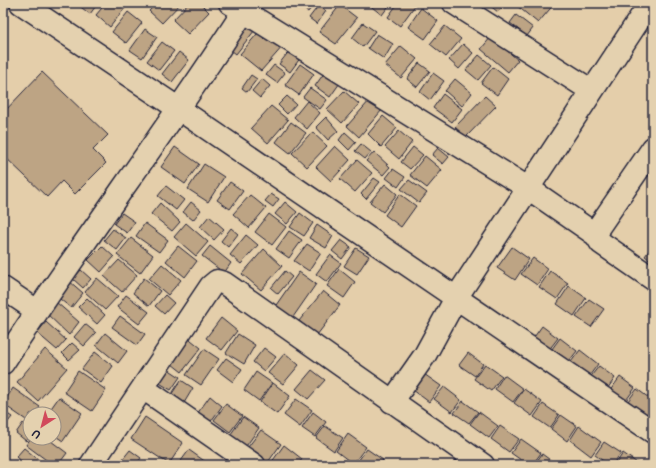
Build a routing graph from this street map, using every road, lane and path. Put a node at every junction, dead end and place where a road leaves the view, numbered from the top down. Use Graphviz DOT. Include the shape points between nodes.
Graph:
graph roads {
  1 [pos="21,3"];
  2 [pos="650,3"];
  3 [pos="463,5"];
  4 [pos="241,6"];
  5 [pos="592,91"];
  6 [pos="179,109"];
  7 [pos="653,148"];
  8 [pos="528,188"];
  9 [pos="596,235"];
  10 [pos="653,279"];
  11 [pos="3,288"];
  12 [pos="456,298"];
  13 [pos="37,311"];
  14 [pos="3,363"];
  15 [pos="143,388"];
  16 [pos="392,402"];
  17 [pos="653,432"];
  18 [pos="91,465"];
  19 [pos="254,465"];
  20 [pos="483,465"];
  1 -- 6 [label="street"];
  2 -- 5 [label="street"];
  3 -- 5 [label="street"];
  4 -- 6 [label="street"];
  4 -- 8 [label="street"];
  5 -- 8 [label="street"];
  6 -- 12 [label="street"];
  6 -- 13 [label="street"];
  7 -- 9 [label="street" via="598,228"];
  8 -- 9 [label="street"];
  8 -- 12 [label="street"];
  9 -- 10 [label="street" via="601,243"];
  11 -- 13 [label="street"];
  12 -- 16 [label="street" via="425,355"];
  12 -- 17 [label="street"];
  13 -- 14 [label="street"];
  15 -- 16 [label="street" via="211,286 218,281"];
  15 -- 18 [label="street"];
  15 -- 19 [label="street"];
  16 -- 20 [label="street"];
}
